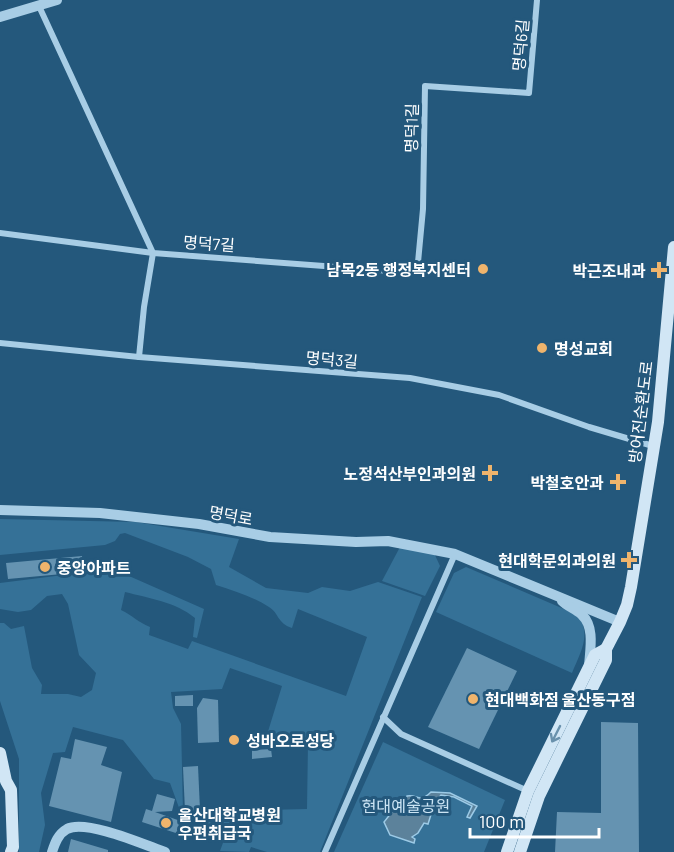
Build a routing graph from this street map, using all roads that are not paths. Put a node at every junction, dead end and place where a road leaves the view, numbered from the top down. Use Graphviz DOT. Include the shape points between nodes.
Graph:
graph roads {
  1 [pos="57,0"];
  2 [pos="537,0"];
  3 [pos="38,4"];
  4 [pos="0,17"];
  5 [pos="529,93"];
  6 [pos="0,233"];
  7 [pos="674,246"];
  8 [pos="153,253"];
  9 [pos="417,273"];
  10 [pos="0,343"];
  11 [pos="139,357"];
  12 [pos="653,446"];
  13 [pos="0,510"];
  14 [pos="455,554"];
  15 [pos="556,594"];
  16 [pos="620,622"];
  17 [pos="606,649"];
  18 [pos="589,669"];
  19 [pos="383,717"];
  20 [pos="0,753"];
  21 [pos="528,791"];
  22 [pos="9,852"];
  23 [pos="52,852"];
  24 [pos="165,852"];
  25 [pos="325,852"];
  26 [pos="507,852"];
  27 [pos="520,852"];
  1 -- 3 [label="street"];
  2 -- 5 [label="street, 명덕6길"];
  3 -- 4 [label="street"];
  3 -- 8 [label="street"];
  5 -- 9 [label="street, 명덕1길" via="425,86 423,209"];
  6 -- 8 [label="street, 명덕7길"];
  7 -- 12 [label="main road, 방어진순환도로"];
  8 -- 9 [label="street, 명덕7길"];
  8 -- 11 [label="street"];
  10 -- 11 [label="street, 명덕3길"];
  11 -- 12 [label="street, 명덕3길" via="410,378 499,395"];
  12 -- 16 [label="main road, 방어진순환도로" via="631,587"];
  13 -- 14 [label="street, 명덕로" via="100,513 270,537 388,541"];
  14 -- 15 [label="street, 명덕로"];
  14 -- 19 [label="street"];
  15 -- 16 [label="street, 명덕로"];
  15 -- 18 [label="street" via="582,614 588,624"];
  16 -- 17 [label="main road, 방어진순환도로"];
  17 -- 18 [label="main road, 방어진순환도로" via="595,655"];
  17 -- 27 [label="main road, 방어진순환도로" via="606,660 539,796"];
  18 -- 21 [label="main road, 방어진순환도로, one-way"];
  19 -- 21 [label="street" via="402,734"];
  19 -- 25 [label="street"];
  20 -- 22 [label="main road" via="11,790 13,847"];
  21 -- 26 [label="main road, 방어진순환도로"];
  23 -- 24 [label="street" via="62,832 78,826"];
}
